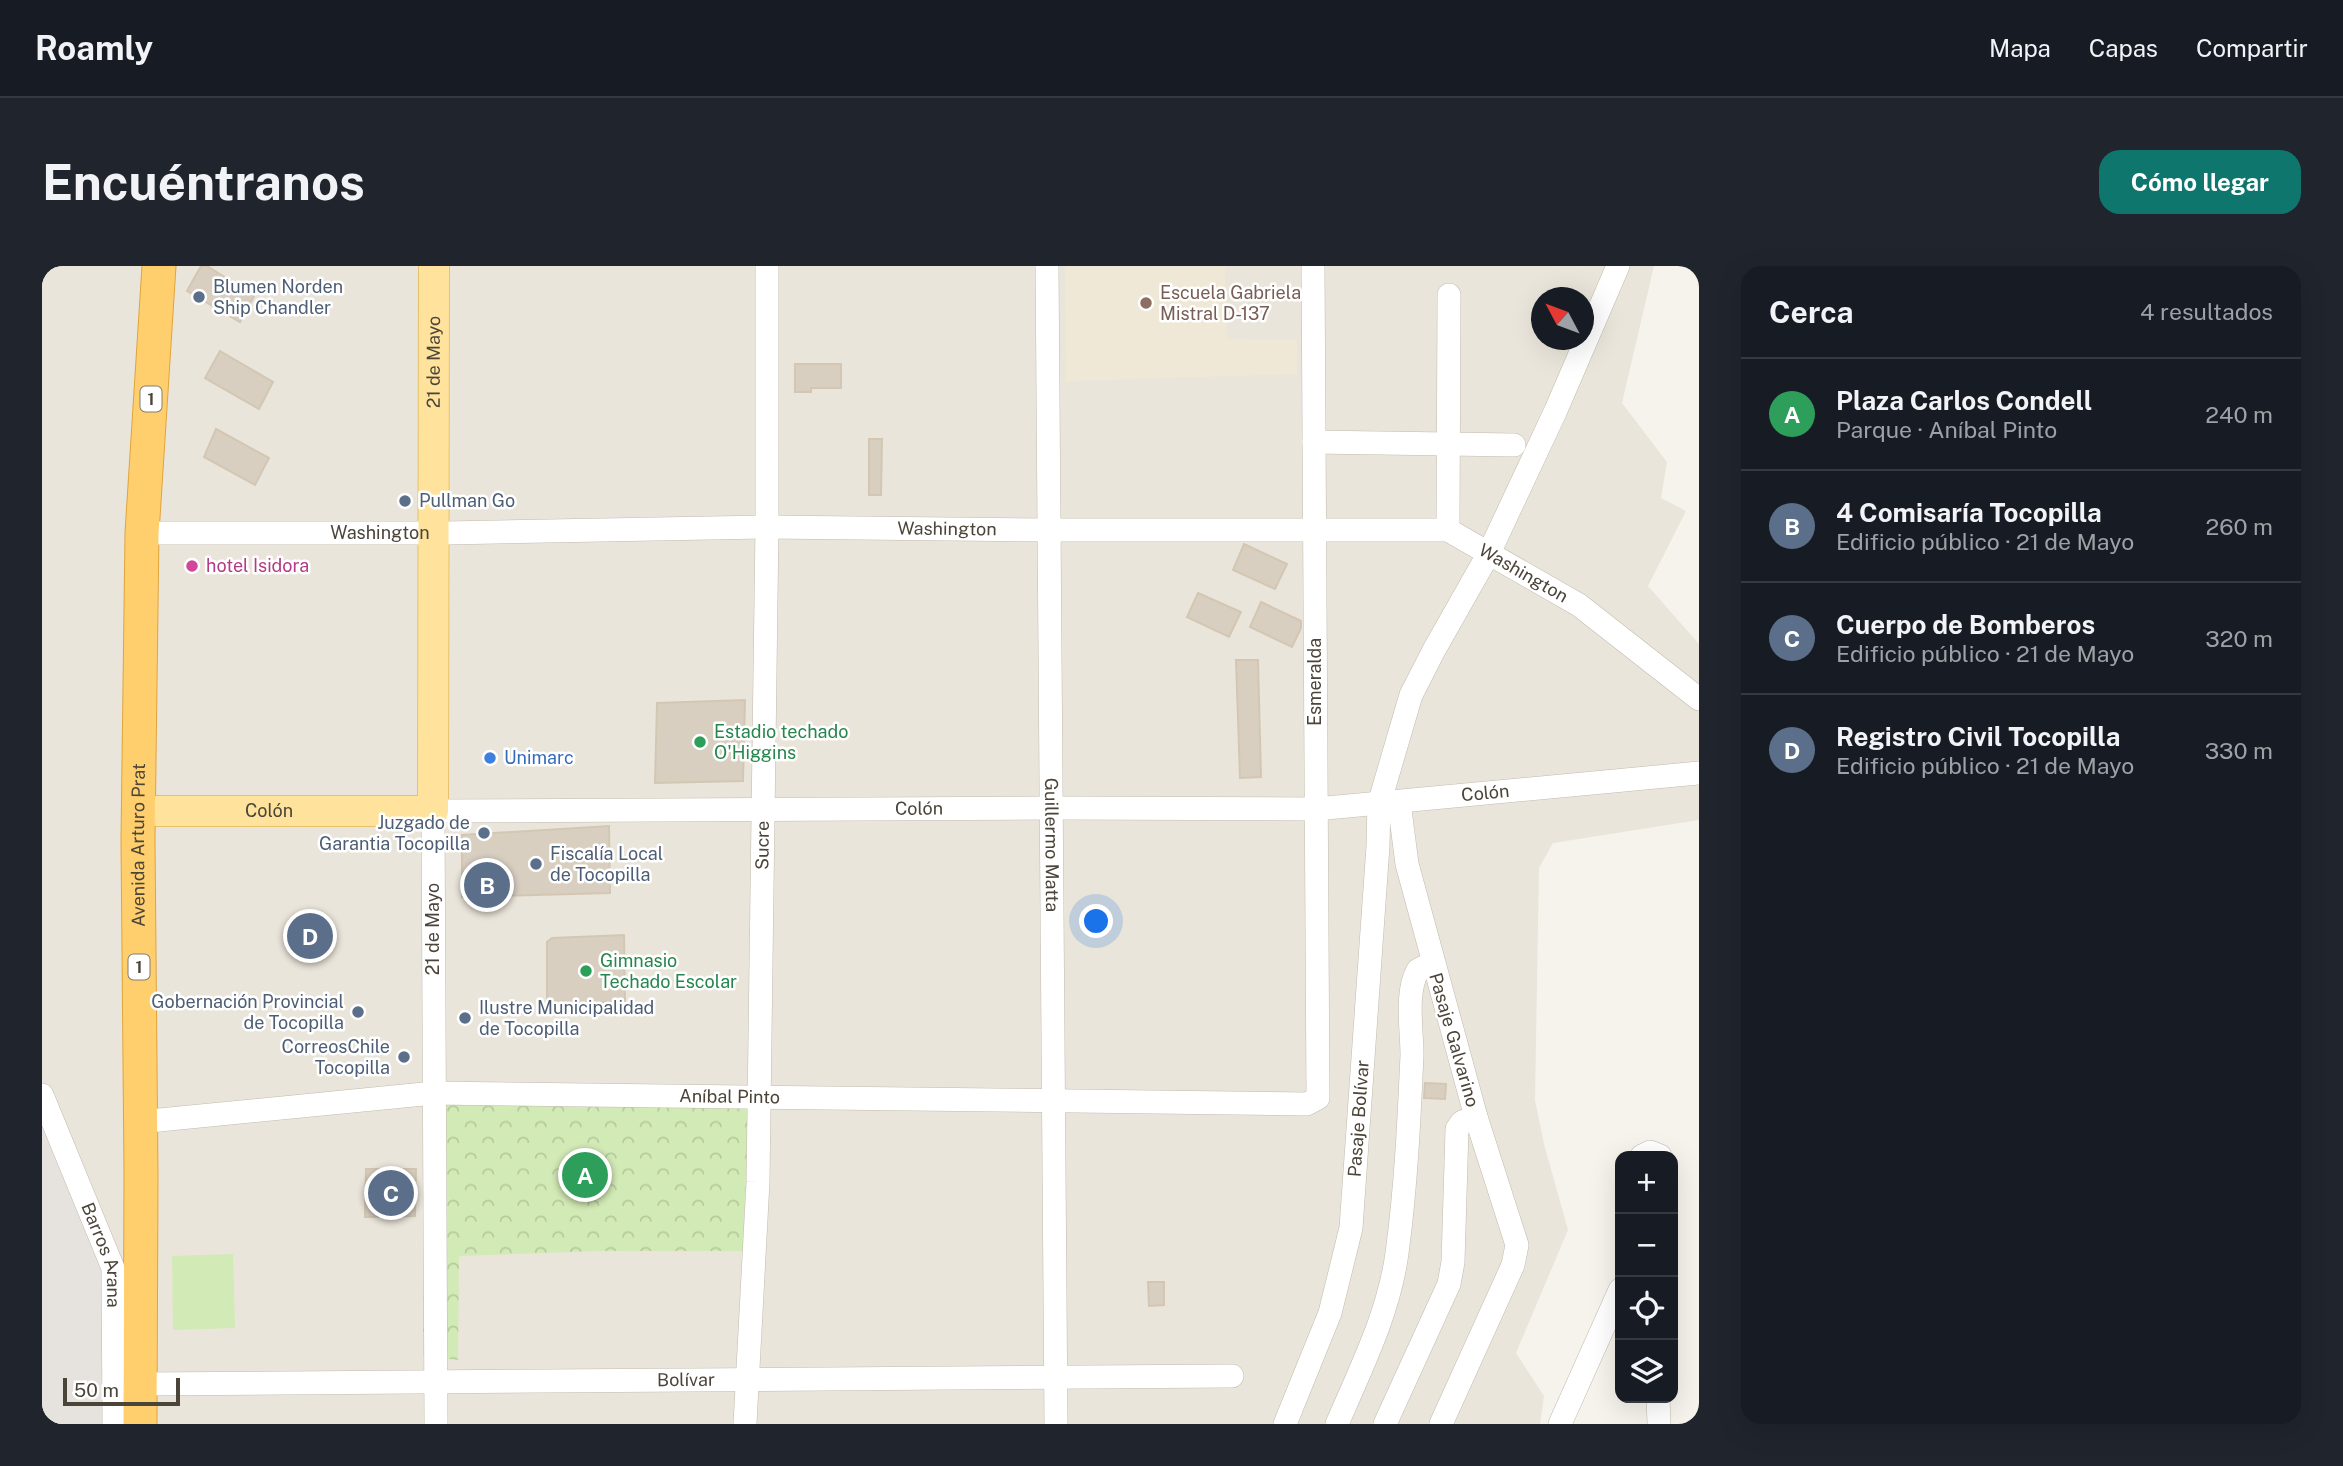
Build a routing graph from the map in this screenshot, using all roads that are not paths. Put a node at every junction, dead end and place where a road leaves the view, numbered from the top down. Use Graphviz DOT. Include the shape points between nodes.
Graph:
graph roads {
  1 [pos="159,266"];
  2 [pos="174,266"];
  3 [pos="434,266"];
  4 [pos="767,266"];
  5 [pos="1047,266"];
  6 [pos="1313,266"];
  7 [pos="1618,266"];
  8 [pos="1449,295"];
  9 [pos="1314,442"];
  10 [pos="1448,444"];
  11 [pos="1514,445"];
  12 [pos="767,527"];
  13 [pos="1314,529"];
  14 [pos="1049,530"];
  15 [pos="1448,530"];
  16 [pos="151,533"];
  17 [pos="433,534"];
  18 [pos="1489,553"];
  19 [pos="1699,699"];
  20 [pos="1699,773"];
  21 [pos="1389,803"];
  22 [pos="1051,808"];
  23 [pos="1316,809"];
  24 [pos="764,810"];
  25 [pos="433,811"];
  26 [pos="147,812"];
  27 [pos="1404,841"];
  28 [pos="1378,846"];
  29 [pos="1432,963"];
  30 [pos="434,1093"];
  31 [pos="42,1095"];
  32 [pos="759,1097"];
  33 [pos="1318,1098"];
  34 [pos="1053,1100"];
  35 [pos="1476,1116"];
  36 [pos="148,1121"];
  37 [pos="1615,1301"];
  38 [pos="1232,1376"];
  39 [pos="1055,1378"];
  40 [pos="748,1380"];
  41 [pos="436,1382"];
  42 [pos="149,1384"];
  43 [pos="1658,1403"];
  44 [pos="114,1424"];
  45 [pos="140,1424"];
  46 [pos="159,1424"];
  47 [pos="436,1424"];
  48 [pos="745,1424"];
  49 [pos="1056,1424"];
  50 [pos="1286,1424"];
  51 [pos="1337,1424"];
  52 [pos="1385,1424"];
  53 [pos="1441,1424"];
  54 [pos="1560,1424"];
  55 [pos="1659,1424"];
  1 -- 16 [label="highway, Avenida Arturo Prat / 1"];
  2 -- 16 [label="highway, Avenida Arturo Prat / 1"];
  3 -- 17 [label="main road, 21 de Mayo"];
  4 -- 12 [label="street, Sucre"];
  5 -- 14 [label="street, Guillermo Matta"];
  6 -- 9 [label="street, Esmeralda"];
  7 -- 18 [label="street"];
  8 -- 10 [label="street"];
  9 -- 10 [label="street"];
  9 -- 13 [label="street, Esmeralda"];
  10 -- 11 [label="street"];
  10 -- 15 [label="street"];
  12 -- 14 [label="street, Washington"];
  12 -- 17 [label="street, Washington"];
  12 -- 24 [label="street, Sucre"];
  13 -- 14 [label="street, Washington"];
  13 -- 15 [label="street, Washington"];
  13 -- 23 [label="street, Esmeralda"];
  14 -- 22 [label="street, Guillermo Matta"];
  15 -- 18 [label="street, Washington"];
  16 -- 17 [label="street, Washington"];
  16 -- 26 [label="highway, Avenida Arturo Prat / 1"];
  17 -- 25 [label="main road, 21 de Mayo"];
  18 -- 19 [label="street, Washington" via="1579,605"];
  18 -- 21 [label="street" via="1411,695"];
  20 -- 21 [label="street, Colón"];
  21 -- 23 [label="street, Colón"];
  21 -- 27 [label="street, Pasaje Galvarino"];
  21 -- 28 [label="street, Pasaje Bolívar"];
  22 -- 23 [label="street, Colón"];
  22 -- 24 [label="street, Colón"];
  22 -- 34 [label="street, Guillermo Matta"];
  23 -- 33 [label="street, Esmeralda"];
  24 -- 25 [label="street, Colón"];
  24 -- 32 [label="street, Sucre"];
  25 -- 26 [label="main road, Colón"];
  25 -- 30 [label="street, 21 de Mayo"];
  26 -- 36 [label="highway, Avenida Arturo Prat / 1"];
  27 -- 28 [label="street"];
  27 -- 29 [label="street, Pasaje Galvarino"];
  28 -- 50 [label="street, Pasaje Bolívar" via="1351,1228 1330,1313"];
  29 -- 35 [label="street, Pasaje Galvarino"];
  29 -- 51 [label="street" via="1418,970 1412,990 1406,1173 1389,1290 1370,1350"];
  30 -- 32 [label="street, Aníbal Pinto"];
  30 -- 36 [label="street, Aníbal Pinto"];
  30 -- 41 [label="street, 21 de Mayo"];
  31 -- 44 [label="street, Barros Arana" via="113,1268"];
  32 -- 34 [label="street, Aníbal Pinto"];
  32 -- 40 [label="street, Sucre"];
  33 -- 34 [label="street, Aníbal Pinto" via="1307,1104"];
  34 -- 39 [label="street, Guillermo Matta"];
  35 -- 52 [label="street, Pasaje Galvarino" via="1457,1129 1449,1284"];
  35 -- 53 [label="street" via="1517,1245 1513,1265"];
  36 -- 42 [label="highway, Avenida Arturo Prat / 1" via="141,1175"];
  37 -- 54 [label="street"];
  38 -- 39 [label="street, Bolívar"];
  39 -- 40 [label="street, Bolívar"];
  39 -- 49 [label="street, Guillermo Matta"];
  40 -- 41 [label="street, Bolívar"];
  40 -- 48 [label="street, Sucre"];
  41 -- 42 [label="street, Bolívar"];
  41 -- 47 [label="street, 21 de Mayo"];
  42 -- 45 [label="highway, Avenida Arturo Prat / 1"];
  42 -- 46 [label="highway, Avenida Arturo Prat / 1"];
  43 -- 55 [label="street"];
}
